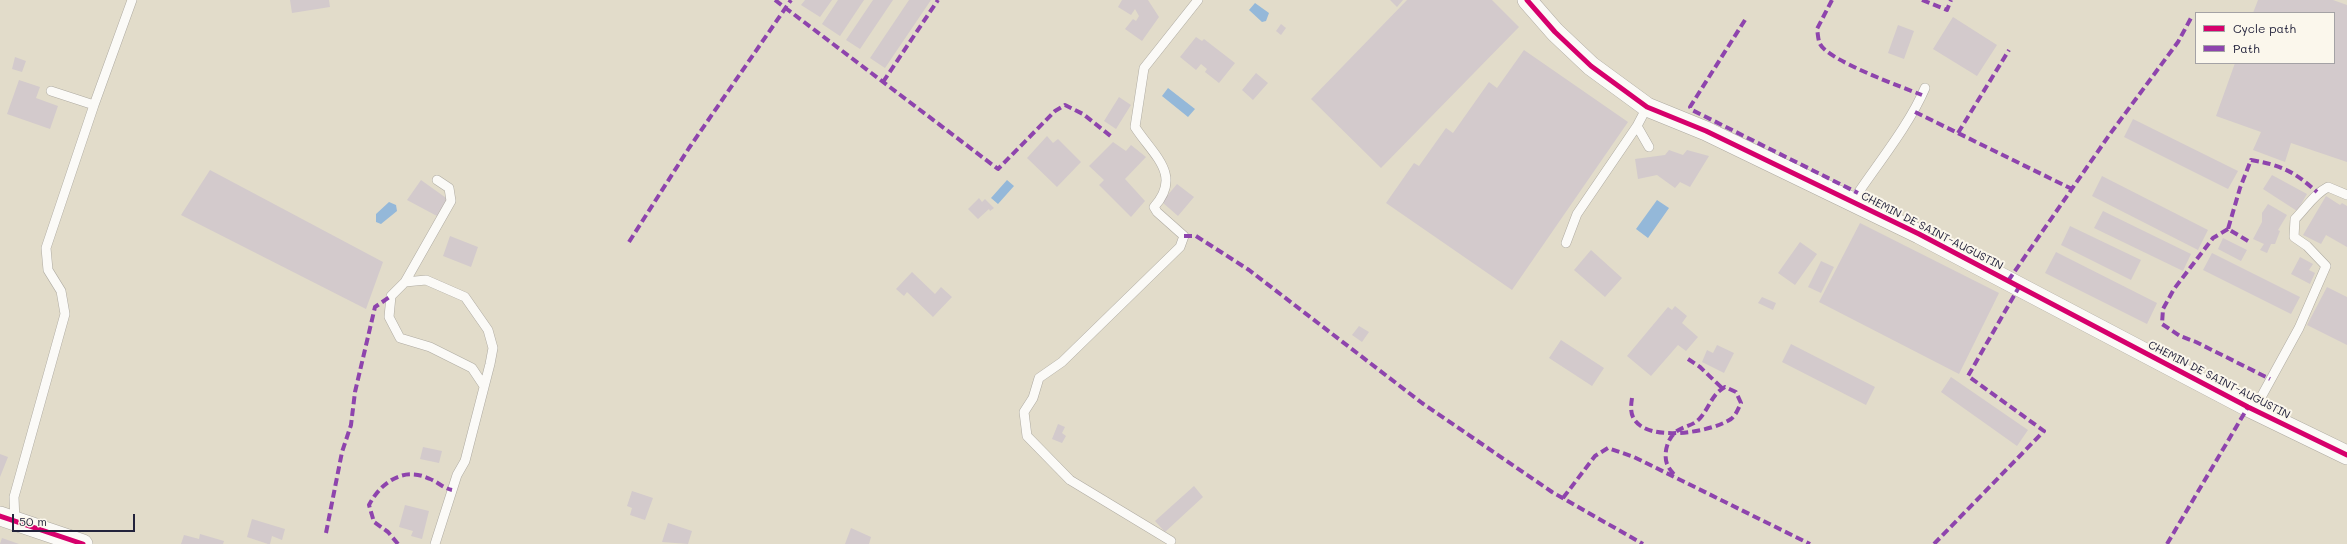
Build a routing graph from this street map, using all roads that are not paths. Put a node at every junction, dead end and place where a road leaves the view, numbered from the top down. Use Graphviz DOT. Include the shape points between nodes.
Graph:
graph roads {
  1 [pos="132,0"];
  2 [pos="1198,0"];
  3 [pos="1527,0"];
  4 [pos="1925,88"];
  5 [pos="51,91"];
  6 [pos="94,105"];
  7 [pos="1648,107"];
  8 [pos="1637,126"];
  9 [pos="1650,147"];
  10 [pos="437,180"];
  11 [pos="2347,195"];
  12 [pos="1852,202"];
  13 [pos="1566,243"];
  14 [pos="405,282"];
  15 [pos="484,386"];
  16 [pos="2254,410"];
  17 [pos="2347,454"];
  18 [pos="8,519"];
  19 [pos="1171,541"];
  20 [pos="83,544"];
  21 [pos="435,544"];
  1 -- 6 [label="lane"];
  2 -- 19 [label="lane" via="1144,68 1135,127 1167,173 1167,187 1154,207 1184,236 1180,247 1062,362 1038,378 1033,398 1024,412 1026,436 1070,480"];
  3 -- 7 [label="street, CHEMIN DE SAINT-AUGUSTIN" via="1591,66"];
  4 -- 12 [label="lane" via="1915,112"];
  5 -- 6 [label="lane"];
  6 -- 18 [label="lane" via="46,248 48,270 61,291 65,314"];
  7 -- 8 [label="lane"];
  7 -- 12 [label="street, CHEMIN DE SAINT-AUGUSTIN" via="1706,131"];
  8 -- 9 [label="lane"];
  8 -- 13 [label="lane" via="1577,214"];
  10 -- 14 [label="lane" via="449,188 451,201"];
  11 -- 16 [label="lane" via="2328,187 2317,192 2309,205 2295,219 2294,237 2307,246 2326,266 2299,328"];
  12 -- 16 [label="street, CHEMIN DE SAINT-AUGUSTIN" via="1919,234"];
  14 -- 15 [label="lane" via="426,280 465,297 488,330 493,348"];
  14 -- 15 [label="lane" via="391,296 389,317 400,338 430,347 472,368"];
  15 -- 21 [label="lane" via="465,461 457,475"];
  16 -- 17 [label="street, CHEMIN DE SAINT-AUGUSTIN"];
  18 -- 20 [label="street"];
}
